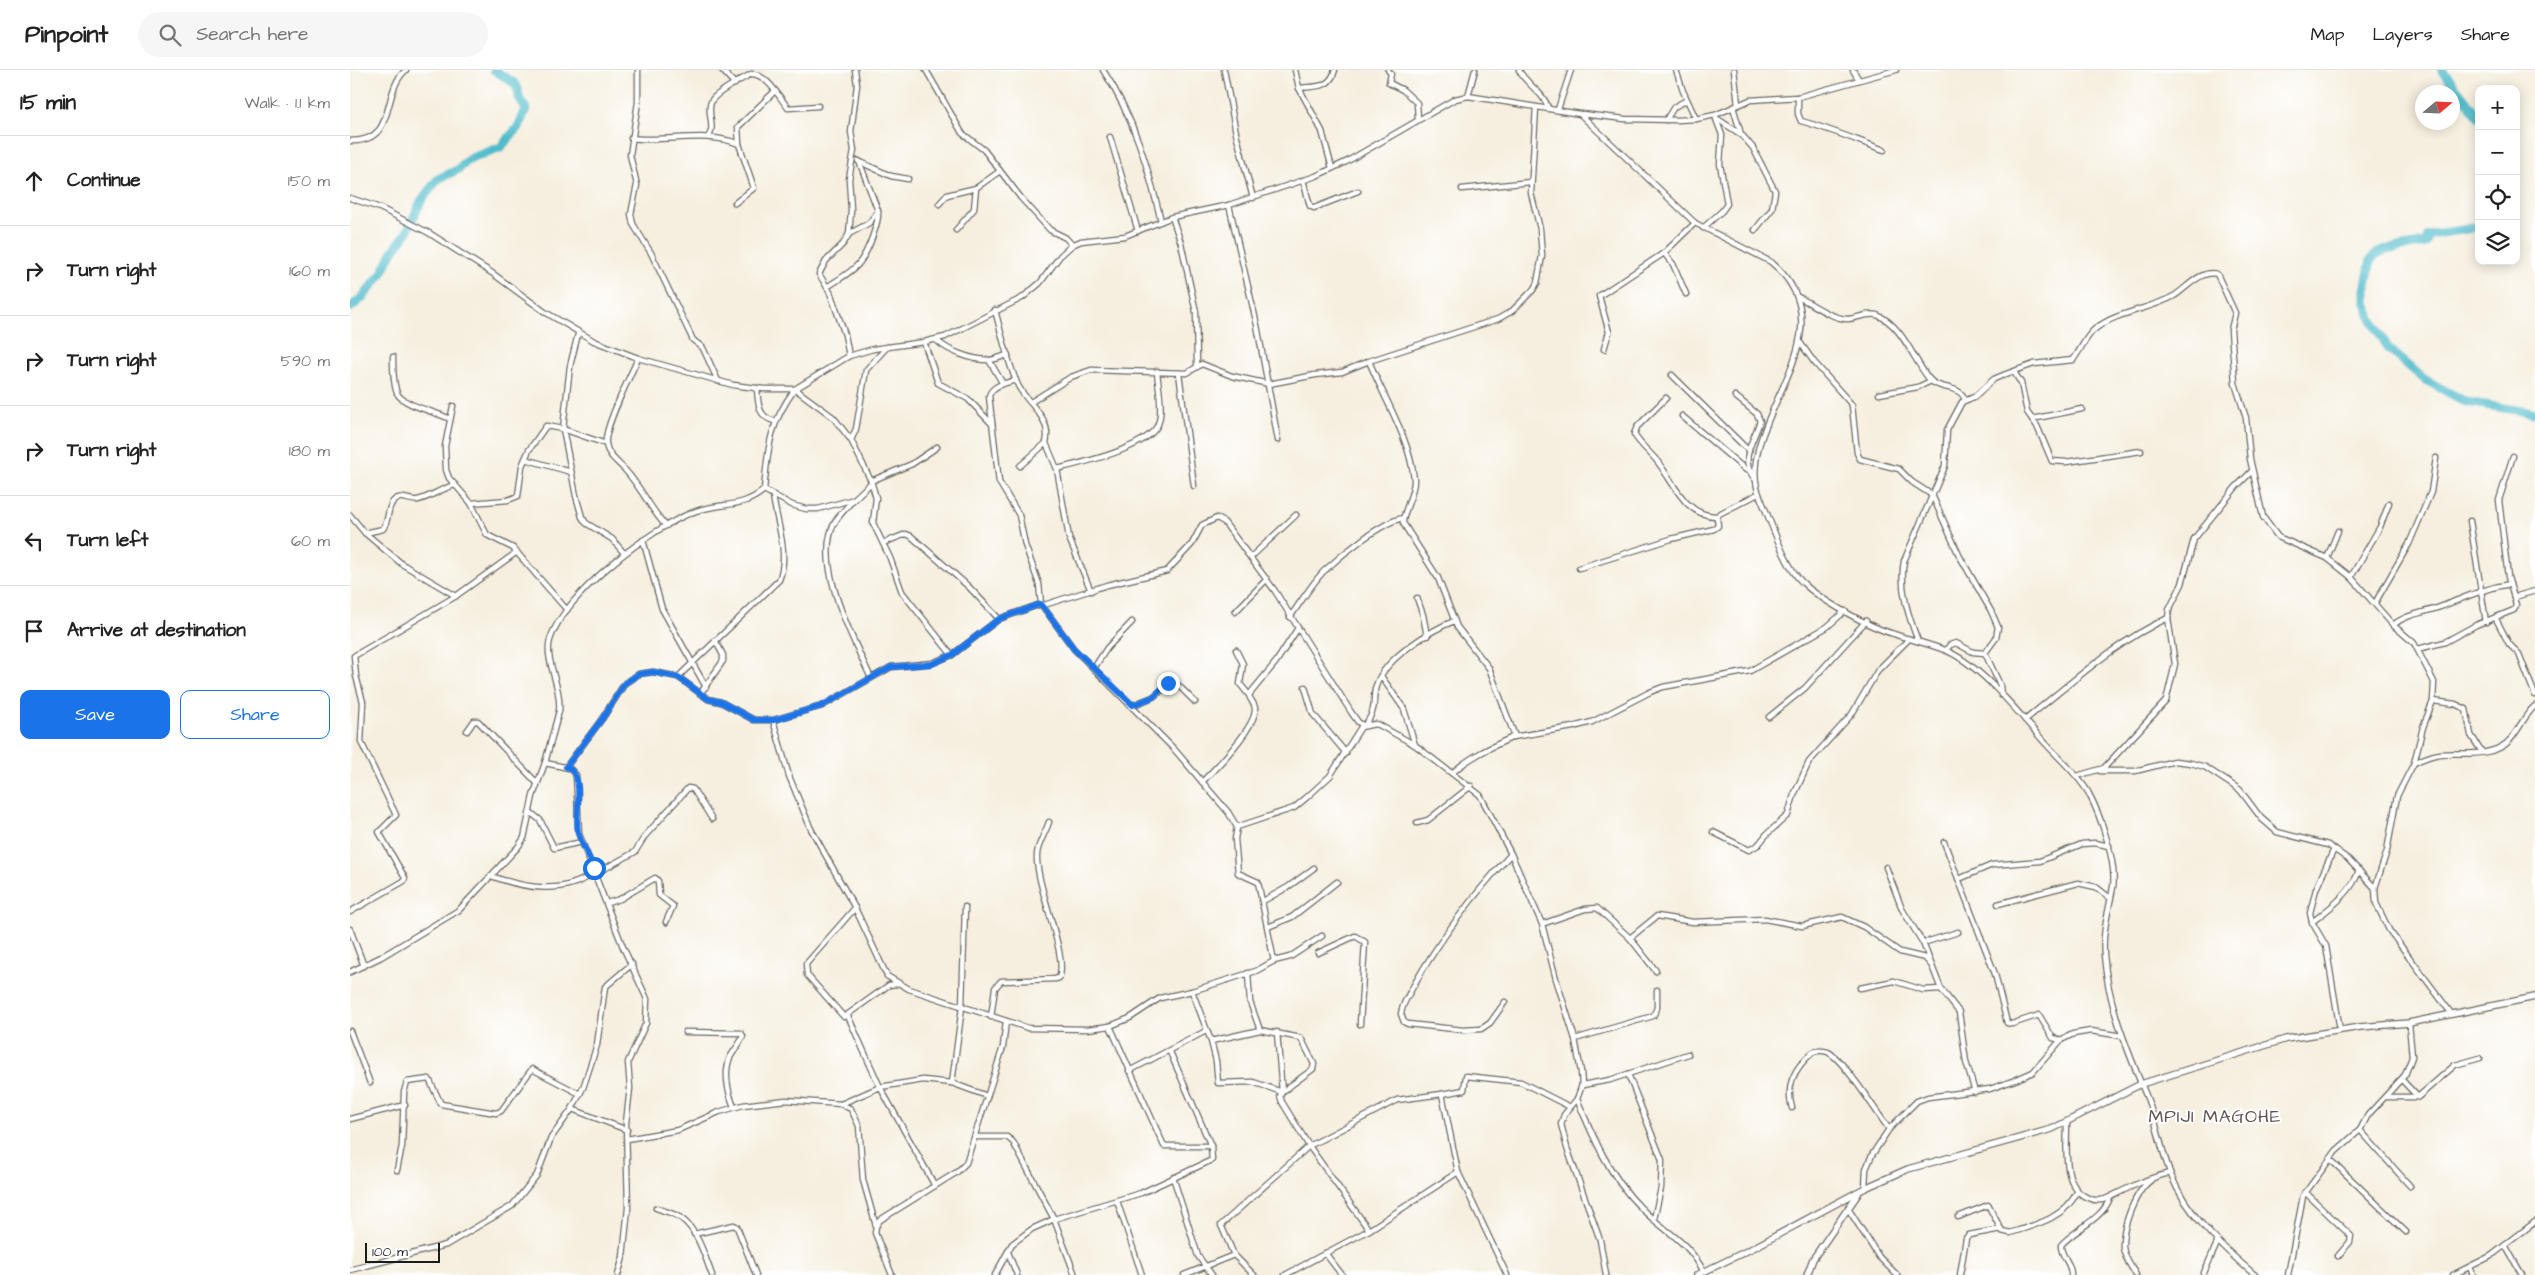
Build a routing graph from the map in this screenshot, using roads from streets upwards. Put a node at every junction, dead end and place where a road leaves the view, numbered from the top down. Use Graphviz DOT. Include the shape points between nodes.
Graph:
graph roads {
  1 [pos="406,70"];
  2 [pos="638,70"];
  3 [pos="722,70"];
  4 [pos="855,70"];
  5 [pos="926,70"];
  6 [pos="1103,70"];
  7 [pos="1224,70"];
  8 [pos="1295,70"];
  9 [pos="1335,70"];
  10 [pos="1388,70"];
  11 [pos="1475,70"];
  12 [pos="1519,70"];
  13 [pos="1571,70"];
  14 [pos="1676,70"];
  15 [pos="1734,70"];
  16 [pos="1853,70"];
  17 [pos="1896,70"];
  18 [pos="1858,80"];
  19 [pos="735,84"];
  20 [pos="1299,88"];
  21 [pos="775,91"];
  22 [pos="1468,96"];
  23 [pos="1798,97"];
  24 [pos="1687,100"];
  25 [pos="1738,104"];
  26 [pos="818,106"];
  27 [pos="1733,106"];
  28 [pos="1536,107"];
  29 [pos="1548,108"];
  30 [pos="1558,109"];
  31 [pos="1580,114"];
  32 [pos="1716,117"];
  33 [pos="1418,119"];
  34 [pos="1696,119"];
  35 [pos="1666,120"];
  36 [pos="1742,135"];
  37 [pos="1110,137"];
  38 [pos="631,138"];
  39 [pos="708,138"];
  40 [pos="350,141"];
  41 [pos="739,144"];
  42 [pos="1884,150"];
  43 [pos="852,160"];
  44 [pos="859,161"];
  45 [pos="1332,168"];
  46 [pos="1000,171"];
  47 [pos="908,179"];
  48 [pos="1304,180"];
  49 [pos="1531,182"];
  50 [pos="976,188"];
  51 [pos="1462,188"];
  52 [pos="1358,191"];
  53 [pos="350,198"];
  54 [pos="1253,198"];
  55 [pos="735,203"];
  56 [pos="939,204"];
  57 [pos="1229,205"];
  58 [pos="878,210"];
  59 [pos="1172,217"];
  60 [pos="1161,221"];
  61 [pos="1694,223"];
  62 [pos="1703,228"];
  63 [pos="956,230"];
  64 [pos="1755,230"];
  65 [pos="1138,231"];
  66 [pos="849,234"];
  67 [pos="1072,244"];
  68 [pos="1664,253"];
  69 [pos="827,287"];
  70 [pos="1686,294"];
  71 [pos="1798,297"];
  72 [pos="995,310"];
  73 [pos="578,334"];
  74 [pos="936,340"];
  75 [pos="1799,341"];
  76 [pos="924,342"];
  77 [pos="888,346"];
  78 [pos="1604,349"];
  79 [pos="1008,355"];
  80 [pos="849,356"];
  81 [pos="393,357"];
  82 [pos="638,358"];
  83 [pos="989,360"];
  84 [pos="1369,361"];
  85 [pos="1198,365"];
  86 [pos="1158,371"];
  87 [pos="2014,372"];
  88 [pos="1179,373"];
  89 [pos="1672,375"];
  90 [pos="1016,380"];
  91 [pos="718,381"];
  92 [pos="1930,381"];
  93 [pos="1003,384"];
  94 [pos="1269,384"];
  95 [pos="757,388"];
  96 [pos="795,389"];
  97 [pos="1879,394"];
  98 [pos="1735,396"];
  99 [pos="1666,398"];
  100 [pos="1965,400"];
  101 [pos="1031,402"];
  102 [pos="453,406"];
  103 [pos="2082,410"];
  104 [pos="1682,416"];
  105 [pos="450,419"];
  106 [pos="2032,419"];
  107 [pos="774,421"];
  108 [pos="992,424"];
  109 [pos="563,429"];
  110 [pos="851,440"];
  111 [pos="1278,440"];
  112 [pos="1046,443"];
  113 [pos="606,444"];
  114 [pos="937,447"];
  115 [pos="1749,450"];
  116 [pos="2141,451"];
  117 [pos="2513,456"];
  118 [pos="2436,458"];
  119 [pos="526,459"];
  120 [pos="1020,466"];
  121 [pos="1057,469"];
  122 [pos="1747,470"];
  123 [pos="2252,471"];
  124 [pos="571,472"];
  125 [pos="1754,478"];
  126 [pos="871,482"];
  127 [pos="455,485"];
  128 [pos="1194,486"];
  129 [pos="764,490"];
  130 [pos="1758,494"];
  131 [pos="773,495"];
  132 [pos="1932,496"];
  133 [pos="854,498"];
  134 [pos="471,503"];
  135 [pos="2389,503"];
  136 [pos="350,515"];
  137 [pos="1296,515"];
  138 [pos="1717,516"];
  139 [pos="1403,518"];
  140 [pos="2470,521"];
  141 [pos="666,526"];
  142 [pos="2338,531"];
  143 [pos="365,533"];
  144 [pos="643,540"];
  145 [pos="883,543"];
  146 [pos="517,552"];
  147 [pos="624,553"];
  148 [pos="1250,557"];
  149 [pos="2327,558"];
  150 [pos="1579,568"];
  151 [pos="2351,577"];
  152 [pos="1267,579"];
  153 [pos="2510,584"];
  154 [pos="2481,590"];
  155 [pos="1091,591"];
  156 [pos="2535,591"];
  157 [pos="456,596"];
  158 [pos="2514,597"];
  159 [pos="1417,598"];
  160 [pos="2375,603"];
  161 [pos="1042,605"];
  162 [pos="567,610"];
  163 [pos="1844,611"];
  164 [pos="1235,612"];
  165 [pos="1290,617"];
  166 [pos="2168,618"];
  167 [pos="999,619"];
  168 [pos="2496,619"];
  169 [pos="1454,621"];
  170 [pos="1866,621"];
  171 [pos="1132,622"];
  172 [pos="2486,622"];
  173 [pos="2393,625"];
  174 [pos="1298,628"];
  175 [pos="1427,636"];
  176 [pos="1909,638"];
  177 [pos="715,640"];
  178 [pos="1918,641"];
  179 [pos="2418,649"];
  180 [pos="1236,650"];
  181 [pos="1946,650"];
  182 [pos="1985,653"];
  183 [pos="952,655"];
  184 [pos="693,662"];
  185 [pos="1094,668"];
  186 [pos="1381,676"];
  187 [pos="678,677"];
  188 [pos="871,678"];
  189 [pos="706,687"];
  190 [pos="1305,687"];
  191 [pos="700,694"];
  192 [pos="2535,694"];
  193 [pos="1249,695"];
  194 [pos="2001,695"];
  195 [pos="2433,701"];
  196 [pos="1195,702"];
  197 [pos="1133,705"];
  198 [pos="2535,706"];
  199 [pos="1770,717"];
  200 [pos="774,720"];
  201 [pos="2025,720"];
  202 [pos="1364,726"];
  203 [pos="468,731"];
  204 [pos="1513,737"];
  205 [pos="1415,745"];
  206 [pos="2482,752"];
  207 [pos="1346,753"];
  208 [pos="545,763"];
  209 [pos="2414,763"];
  210 [pos="566,767"];
  211 [pos="2100,771"];
  212 [pos="1452,773"];
  213 [pos="2077,776"];
  214 [pos="1202,782"];
  215 [pos="538,783"];
  216 [pos="1471,786"];
  217 [pos="530,812"];
  218 [pos="712,819"];
  219 [pos="1049,822"];
  220 [pos="1417,823"];
  221 [pos="1238,827"];
  222 [pos="1713,832"];
  223 [pos="582,842"];
  224 [pos="1944,842"];
  225 [pos="2109,846"];
  226 [pos="2334,849"];
  227 [pos="1512,854"];
  228 [pos="1886,867"];
  229 [pos="1314,868"];
  230 [pos="594,870"];
  231 [pos="2359,870"];
  232 [pos="491,876"];
  233 [pos="1959,879"];
  234 [pos="1337,882"];
  235 [pos="2375,888"];
  236 [pos="2110,898"];
  237 [pos="1263,901"];
  238 [pos="607,904"];
  239 [pos="1998,904"];
  240 [pos="965,907"];
  241 [pos="855,908"];
  242 [pos="350,912"];
  243 [pos="666,922"];
  244 [pos="2312,922"];
  245 [pos="1542,924"];
  246 [pos="1268,927"];
  247 [pos="350,929"];
  248 [pos="1958,932"];
  249 [pos="1322,936"];
  250 [pos="1630,938"];
  251 [pos="1923,943"];
  252 [pos="1318,953"];
  253 [pos="1274,961"];
  254 [pos="632,964"];
  255 [pos="364,966"];
  256 [pos="1932,966"];
  257 [pos="1656,971"];
  258 [pos="350,972"];
  259 [pos="1248,973"];
  260 [pos="898,984"];
  261 [pos="1860,988"];
  262 [pos="1657,990"];
  263 [pos="1940,990"];
  264 [pos="1192,991"];
  265 [pos="2535,997"];
  266 [pos="1505,1002"];
  267 [pos="962,1007"];
  268 [pos="2451,1013"];
  269 [pos="848,1016"];
  270 [pos="991,1017"];
  271 [pos="1006,1021"];
  272 [pos="2409,1023"];
  273 [pos="1360,1024"];
  274 [pos="1110,1026"];
  275 [pos="1260,1030"];
  276 [pos="2340,1030"];
  277 [pos="350,1031"];
  278 [pos="1206,1031"];
  279 [pos="685,1032"];
  280 [pos="1277,1032"];
  281 [pos="2122,1036"];
  282 [pos="1575,1039"];
  283 [pos="2061,1040"];
  284 [pos="1211,1041"];
  285 [pos="1170,1052"];
  286 [pos="1688,1054"];
  287 [pos="2480,1058"];
  288 [pos="1845,1068"];
  289 [pos="1852,1068"];
  290 [pos="1129,1071"];
  291 [pos="1628,1074"];
  292 [pos="2402,1080"];
  293 [pos="370,1082"];
  294 [pos="952,1083"];
  295 [pos="2141,1084"];
  296 [pos="1582,1085"];
  297 [pos="880,1087"];
  298 [pos="1282,1092"];
  299 [pos="1975,1092"];
  300 [pos="580,1094"];
  301 [pos="1442,1094"];
  302 [pos="987,1096"];
  303 [pos="2418,1097"];
  304 [pos="2386,1098"];
  305 [pos="1577,1099"];
  306 [pos="842,1104"];
  307 [pos="405,1105"];
  308 [pos="734,1107"];
  309 [pos="1570,1108"];
  310 [pos="1792,1108"];
  311 [pos="572,1109"];
  312 [pos="350,1120"];
  313 [pos="2067,1122"];
  314 [pos="1890,1129"];
  315 [pos="627,1130"];
  316 [pos="2360,1130"];
  317 [pos="975,1137"];
  318 [pos="628,1138"];
  319 [pos="1210,1146"];
  320 [pos="1309,1146"];
  321 [pos="2330,1159"];
  322 [pos="397,1170"];
  323 [pos="1458,1172"];
  324 [pos="2170,1173"];
  325 [pos="1173,1177"];
  326 [pos="2155,1177"];
  327 [pos="935,1186"];
  328 [pos="2410,1186"];
  329 [pos="1865,1188"];
  330 [pos="1860,1192"];
  331 [pos="2077,1192"];
  332 [pos="2305,1192"];
  333 [pos="2110,1198"];
  334 [pos="1117,1201"];
  335 [pos="656,1208"];
  336 [pos="1849,1210"];
  337 [pos="1958,1217"];
  338 [pos="1054,1219"];
  339 [pos="1654,1219"];
  340 [pos="2535,1222"];
  341 [pos="876,1226"];
  342 [pos="2001,1229"];
  343 [pos="1369,1230"];
  344 [pos="2406,1232"];
  345 [pos="694,1234"];
  346 [pos="2218,1240"];
  347 [pos="2505,1244"];
  348 [pos="1008,1252"];
  349 [pos="1325,1253"];
  350 [pos="1234,1255"];
  351 [pos="2338,1256"];
  352 [pos="350,1262"];
  353 [pos="1205,1267"];
  354 [pos="2470,1267"];
  355 [pos="351,1270"];
  356 [pos="1704,1272"];
  357 [pos="618,1275"];
  358 [pos="712,1275"];
  359 [pos="756,1275"];
  360 [pos="892,1275"];
  361 [pos="994,1275"];
  362 [pos="1017,1275"];
  363 [pos="1075,1275"];
  364 [pos="1142,1275"];
  365 [pos="1184,1275"];
  366 [pos="1212,1275"];
  367 [pos="1254,1275"];
  368 [pos="1285,1275"];
  369 [pos="1342,1275"];
  370 [pos="1506,1275"];
  371 [pos="1606,1275"];
  372 [pos="1697,1275"];
  373 [pos="1807,1275"];
  374 [pos="1897,1275"];
  375 [pos="1960,1275"];
  376 [pos="2070,1275"];
  377 [pos="2136,1275"];
  378 [pos="2203,1275"];
  379 [pos="2255,1275"];
  380 [pos="2288,1275"];
  381 [pos="2453,1275"];
  382 [pos="2473,1275"];
  383 [pos="2522,1275"];
  1 -- 40 [label="street" via="397,82 386,118 377,133 362,141"];
  2 -- 38 [label="street" via="637,110"];
  3 -- 19 [label="street"];
  4 -- 43 [label="street"];
  5 -- 46 [label="street" via="962,133 980,146"];
  6 -- 60 [label="street" via="1130,118 1148,169"];
  7 -- 54 [label="street"];
  8 -- 20 [label="street"];
  9 -- 20 [label="street" via="1327,85"];
  10 -- 33 [label="street" via="1391,74 1389,83 1417,103"];
  11 -- 22 [label="street"];
  12 -- 29 [label="street" via="1527,84 1545,99"];
  13 -- 30 [label="street"];
  14 -- 24 [label="street"];
  15 -- 25 [label="street"];
  16 -- 18 [label="street"];
  17 -- 18 [label="street"];
  18 -- 23 [label="street"];
  19 -- 21 [label="street" via="755,73"];
  19 -- 39 [label="street" via="711,102 712,132"];
  20 -- 45 [label="street" via="1322,131"];
  21 -- 26 [label="street" via="788,108"];
  21 -- 41 [label="street" via="738,127"];
  22 -- 28 [label="street"];
  22 -- 33 [label="street" via="1444,104"];
  23 -- 25 [label="street" via="1761,98"];
  23 -- 42 [label="street" via="1798,114 1802,121"];
  24 -- 34 [label="street"];
  24 -- 35 [label="street" via="1674,107"];
  25 -- 27 [label="street"];
  27 -- 32 [label="street"];
  27 -- 36 [label="street"];
  28 -- 29 [label="street"];
  28 -- 49 [label="street"];
  29 -- 30 [label="street"];
  30 -- 31 [label="street"];
  31 -- 35 [label="street"];
  31 -- 61 [label="street"];
  32 -- 34 [label="street"];
  32 -- 36 [label="street"];
  32 -- 62 [label="street" via="1722,135 1720,164 1727,204"];
  33 -- 45 [label="street"];
  34 -- 35 [label="street"];
  36 -- 64 [label="street" via="1753,148 1774,191 1772,209"];
  37 -- 65 [label="street"];
  38 -- 39 [label="street"];
  38 -- 91 [label="street" via="630,155 637,186 630,214 633,224 694,340 703,348"];
  39 -- 41 [label="street"];
  41 -- 55 [label="street" via="754,188"];
  43 -- 44 [label="street"];
  43 -- 66 [label="street"];
  44 -- 47 [label="street" via="890,176"];
  44 -- 58 [label="street"];
  45 -- 48 [label="street"];
  46 -- 50 [label="street"];
  46 -- 67 [label="street" via="1050,230"];
  48 -- 52 [label="street" via="1307,199 1314,208"];
  48 -- 54 [label="street"];
  49 -- 51 [label="street"];
  49 -- 84 [label="street" via="1532,205 1542,243 1540,271 1533,290 1512,311 1498,319"];
  50 -- 56 [label="street" via="947,196"];
  50 -- 63 [label="street" via="974,209"];
  53 -- 73 [label="street" via="397,216 429,233 492,272"];
  54 -- 57 [label="street"];
  57 -- 59 [label="street"];
  57 -- 94 [label="street"];
  58 -- 66 [label="street" via="869,224"];
  58 -- 69 [label="street" via="875,230 863,260"];
  59 -- 60 [label="street"];
  59 -- 85 [label="street" via="1196,312"];
  60 -- 65 [label="street"];
  61 -- 62 [label="street"];
  61 -- 68 [label="street"];
  62 -- 71 [label="street" via="1771,262 1788,278"];
  65 -- 67 [label="street"];
  66 -- 69 [label="street" via="820,269 819,274"];
  67 -- 72 [label="street" via="1034,288 1022,298"];
  68 -- 70 [label="street" via="1673,264"];
  68 -- 78 [label="street" via="1599,296 1609,332"];
  69 -- 80 [label="street" via="845,334"];
  71 -- 75 [label="street" via="1802,319"];
  71 -- 92 [label="street" via="1844,319 1870,314 1884,319 1907,344"];
  72 -- 74 [label="street"];
  72 -- 79 [label="street"];
  73 -- 82 [label="street"];
  73 -- 109 [label="street" via="570,366"];
  74 -- 76 [label="street"];
  74 -- 83 [label="street" via="949,350"];
  75 -- 125 [label="street" via="1760,446"];
  75 -- 132 [label="street" via="1852,405 1860,459 1899,468"];
  76 -- 77 [label="street"];
  76 -- 108 [label="street" via="938,382 968,399"];
  77 -- 80 [label="street"];
  77 -- 110 [label="street" via="866,370 856,429"];
  79 -- 83 [label="street"];
  79 -- 90 [label="street"];
  80 -- 96 [label="street"];
  81 -- 105 [label="street" via="397,395 405,403"];
  82 -- 91 [label="street"];
  82 -- 113 [label="street" via="612,419"];
  83 -- 93 [label="street"];
  84 -- 94 [label="street" via="1342,372"];
  84 -- 139 [label="street" via="1400,424 1410,455 1414,481 1409,507"];
  85 -- 88 [label="street" via="1187,373"];
  85 -- 94 [label="street"];
  86 -- 88 [label="street"];
  86 -- 101 [label="street" via="1091,370 1071,377"];
  86 -- 121 [label="street" via="1160,419 1150,436 1111,454"];
  87 -- 100 [label="street" via="1994,379 1974,397"];
  87 -- 106 [label="street" via="2019,377 2026,409"];
  87 -- 123 [label="street" via="2034,364 2073,360 2090,334 2102,324 2167,300 2201,276 2217,274 2235,313 2231,330 2235,383 2246,418"];
  88 -- 128 [label="street"];
  89 -- 115 [label="street"];
  90 -- 93 [label="street"];
  90 -- 101 [label="street"];
  91 -- 95 [label="street"];
  92 -- 97 [label="street" via="1918,387"];
  92 -- 100 [label="street" via="1958,391"];
  93 -- 108 [label="street" via="990,392"];
  94 -- 111 [label="street"];
  95 -- 96 [label="street"];
  95 -- 107 [label="street" via="760,412"];
  96 -- 107 [label="street"];
  96 -- 110 [label="street" via="833,417"];
  98 -- 115 [label="street" via="1759,419"];
  99 -- 138 [label="street" via="1634,434 1686,502 1706,517"];
  100 -- 132 [label="street" via="1947,430 1946,466"];
  101 -- 112 [label="street" via="1046,426"];
  102 -- 105 [label="street"];
  103 -- 106 [label="street"];
  104 -- 122 [label="street"];
  105 -- 127 [label="street" via="445,446 446,470"];
  106 -- 116 [label="street" via="2052,461 2066,462"];
  107 -- 129 [label="street"];
  108 -- 161 [label="street" via="999,482 1019,516"];
  109 -- 113 [label="street"];
  109 -- 119 [label="street" via="544,428"];
  109 -- 124 [label="street"];
  110 -- 126 [label="street"];
  112 -- 120 [label="street"];
  112 -- 121 [label="street"];
  113 -- 141 [label="street" via="609,453 647,496 655,514"];
  114 -- 126 [label="street" via="912,464"];
  115 -- 122 [label="street"];
  117 -- 153 [label="street" via="2499,500"];
  118 -- 160 [label="street" via="2431,492 2409,544"];
  119 -- 124 [label="street"];
  119 -- 134 [label="street" via="516,498"];
  121 -- 155 [label="street" via="1069,538"];
  122 -- 125 [label="street"];
  123 -- 149 [label="street" via="2258,488 2259,507 2271,530 2290,543"];
  123 -- 166 [label="street" via="2194,539 2182,584"];
  124 -- 147 [label="street" via="582,517 612,539"];
  125 -- 130 [label="street"];
  126 -- 133 [label="street"];
  126 -- 145 [label="street" via="876,498 873,523"];
  127 -- 134 [label="street"];
  127 -- 143 [label="street" via="418,500 403,497 395,500 383,529"];
  129 -- 131 [label="street"];
  129 -- 141 [label="street" via="744,503 695,512"];
  130 -- 138 [label="street"];
  130 -- 163 [label="street" via="1794,574 1813,592"];
  131 -- 133 [label="street" via="792,506 806,509 832,506"];
  131 -- 177 [label="street" via="783,551 779,580"];
  132 -- 178 [label="street" via="1908,548 1902,570 1907,611"];
  132 -- 182 [label="street" via="1998,627 1996,638"];
  133 -- 188 [label="street" via="835,523 829,555 844,618"];
  134 -- 146 [label="street" via="487,535"];
  135 -- 151 [label="street" via="2377,533"];
  136 -- 143 [label="street"];
  137 -- 148 [label="street"];
  138 -- 150 [label="street" via="1718,526 1714,529"];
  139 -- 165 [label="street" via="1391,520 1379,528 1323,573"];
  139 -- 169 [label="street" via="1403,523 1438,578"];
  140 -- 154 [label="street"];
  141 -- 144 [label="street"];
  142 -- 149 [label="street"];
  143 -- 157 [label="street" via="402,564"];
  144 -- 147 [label="street"];
  144 -- 184 [label="street" via="662,609"];
  145 -- 167 [label="street" via="906,534 911,536 969,587"];
  145 -- 183 [label="street" via="902,592"];
  146 -- 157 [label="street"];
  146 -- 162 [label="street"];
  147 -- 162 [label="street"];
  148 -- 152 [label="street"];
  148 -- 155 [label="street" via="1224,522 1214,519 1202,525 1192,544 1167,571"];
  149 -- 151 [label="street"];
  151 -- 160 [label="street"];
  152 -- 164 [label="street"];
  152 -- 165 [label="street"];
  153 -- 154 [label="street"];
  153 -- 158 [label="street"];
  154 -- 172 [label="street"];
  154 -- 173 [label="street" via="2403,618"];
  155 -- 161 [label="street"];
  156 -- 158 [label="street"];
  157 -- 242 [label="street" via="353,658 363,702 361,742 396,815 379,832 405,878"];
  158 -- 168 [label="street" via="2514,610"];
  159 -- 175 [label="street"];
  160 -- 173 [label="street"];
  161 -- 167 [label="street"];
  161 -- 185 [label="street" via="1074,649"];
  162 -- 208 [label="street" via="554,629 549,645 560,701"];
  163 -- 170 [label="street"];
  163 -- 204 [label="street" via="1827,626 1750,672 1663,687 1602,718 1573,728"];
  165 -- 174 [label="street"];
  166 -- 201 [label="street" via="2106,656"];
  166 -- 211 [label="street" via="2175,664 2166,701"];
  167 -- 183 [label="street"];
  168 -- 172 [label="street"];
  168 -- 192 [label="street" via="2509,644 2519,654"];
  169 -- 175 [label="street"];
  169 -- 204 [label="street" via="1494,678"];
  170 -- 176 [label="street" via="1879,629"];
  170 -- 199 [label="street" via="1811,682"];
  171 -- 185 [label="street" via="1107,648"];
  172 -- 179 [label="street" via="2445,642"];
  173 -- 179 [label="street"];
  174 -- 193 [label="street"];
  174 -- 202 [label="street" via="1351,712"];
  175 -- 186 [label="street" via="1405,650"];
  176 -- 178 [label="street"];
  176 -- 222 [label="street" via="1878,670 1852,714 1809,762 1788,816 1783,821 1758,845 1748,850"];
  177 -- 184 [label="street"];
  177 -- 189 [label="street" via="724,658"];
  178 -- 181 [label="street"];
  179 -- 195 [label="street" via="2434,682"];
  180 -- 193 [label="street" via="1243,664 1240,684"];
  181 -- 182 [label="street" via="1956,643 1973,652"];
  181 -- 194 [label="street" via="1969,665"];
  182 -- 194 [label="street" via="2000,685"];
  183 -- 188 [label="street" via="932,664 891,667"];
  184 -- 187 [label="street"];
  184 -- 189 [label="street"];
  185 -- 197 [label="street"];
  186 -- 202 [label="street" via="1372,713"];
  186 -- 205 [label="street" via="1404,709"];
  187 -- 191 [label="street"];
  187 -- 210 [label="street" via="653,672 625,683"];
  188 -- 200 [label="street" via="822,706"];
  189 -- 191 [label="street"];
  190 -- 207 [label="street" via="1314,714"];
  191 -- 200 [label="street" via="754,720"];
  193 -- 214 [label="street" via="1255,708 1248,725 1235,746"];
  194 -- 201 [label="street"];
  195 -- 206 [label="street" via="2466,709 2471,736"];
  195 -- 209 [label="street"];
  196 -- 197 [label="street" via="1174,681 1153,697"];
  197 -- 214 [label="street"];
  198 -- 206 [label="street" via="2508,742"];
  200 -- 241 [label="street" via="789,776 811,829"];
  201 -- 213 [label="street"];
  202 -- 205 [label="street" via="1379,725"];
  202 -- 207 [label="street" via="1357,731"];
  203 -- 215 [label="street" via="474,721 478,721"];
  204 -- 212 [label="street" via="1482,751"];
  205 -- 212 [label="street"];
  206 -- 209 [label="street" via="2436,755"];
  207 -- 221 [label="street" via="1330,776 1294,808"];
  208 -- 210 [label="street"];
  208 -- 215 [label="street"];
  209 -- 235 [label="street" via="2398,796 2387,851"];
  210 -- 223 [label="street" via="577,779 578,830"];
  211 -- 213 [label="street"];
  211 -- 226 [label="street" via="2135,771 2175,761 2191,763 2220,775 2236,786 2261,818 2277,832 2323,842"];
  212 -- 216 [label="street"];
  213 -- 225 [label="street" via="2089,795"];
  214 -- 221 [label="street"];
  215 -- 217 [label="street"];
  216 -- 220 [label="street" via="1428,820"];
  216 -- 227 [label="street" via="1486,803"];
  217 -- 223 [label="street" via="540,820 554,848"];
  217 -- 232 [label="street" via="521,844"];
  218 -- 230 [label="street" via="690,787 645,836 635,852 604,869"];
  219 -- 270 [label="street" via="1037,855 1061,973 1055,979 1001,980 995,988"];
  221 -- 237 [label="street" via="1234,840 1238,873 1257,881"];
  223 -- 230 [label="street"];
  224 -- 233 [label="street"];
  225 -- 233 [label="street" via="2082,844 2040,861 1992,865"];
  225 -- 236 [label="street" via="2114,872"];
  226 -- 231 [label="street"];
  226 -- 244 [label="street" via="2312,901"];
  227 -- 245 [label="street"];
  227 -- 266 [label="street" via="1480,888 1449,930 1428,961 1401,1014 1408,1024 1474,1030 1490,1023"];
  228 -- 251 [label="street" via="1902,908"];
  229 -- 237 [label="street"];
  230 -- 232 [label="street" via="577,880 547,888 522,886"];
  230 -- 238 [label="street"];
  231 -- 235 [label="street"];
  231 -- 244 [label="street" via="2353,885"];
  232 -- 255 [label="street" via="459,910"];
  233 -- 283 [label="street" via="1995,974 2007,1023 2039,1015 2053,1038"];
  234 -- 246 [label="street" via="1292,917"];
  235 -- 268 [label="street" via="2376,903 2389,930"];
  236 -- 239 [label="street" via="2096,887 2078,883"];
  236 -- 281 [label="street" via="2104,924 2104,954"];
  237 -- 246 [label="street"];
  238 -- 243 [label="street" via="654,878 658,881 661,897 673,906"];
  238 -- 254 [label="street"];
  240 -- 267 [label="street"];
  241 -- 260 [label="street" via="887,976"];
  241 -- 269 [label="street" via="806,964 805,970 840,1015"];
  244 -- 276 [label="street" via="2326,946"];
  245 -- 250 [label="street" via="1591,907 1597,908"];
  245 -- 282 [label="street"];
  246 -- 253 [label="street"];
  247 -- 255 [label="street"];
  248 -- 251 [label="street"];
  249 -- 253 [label="street" via="1290,957"];
  250 -- 256 [label="street" via="1657,916 1693,922 1765,919 1802,926 1842,917 1864,927 1900,952 1925,958"];
  250 -- 257 [label="street"];
  251 -- 256 [label="street"];
  252 -- 273 [label="street" via="1355,936 1365,942"];
  253 -- 259 [label="street"];
  254 -- 300 [label="street" via="605,987 596,1045"];
  254 -- 315 [label="street" via="648,1006 643,1033 628,1062"];
  255 -- 258 [label="street"];
  256 -- 263 [label="street"];
  259 -- 264 [label="street"];
  259 -- 275 [label="street" via="1250,1002"];
  260 -- 267 [label="street"];
  260 -- 269 [label="street" via="889,985"];
  261 -- 263 [label="street" via="1894,981 1923,990"];
  262 -- 282 [label="street" via="1657,1008 1653,1016"];
  263 -- 299 [label="street" via="1959,1012 1966,1062"];
  264 -- 274 [label="street" via="1160,998 1130,1018"];
  264 -- 278 [label="street"];
  265 -- 268 [label="street"];
  267 -- 270 [label="street"];
  267 -- 294 [label="street"];
  268 -- 272 [label="street"];
  269 -- 297 [label="street"];
  270 -- 271 [label="street"];
  271 -- 274 [label="street" via="1028,1028 1058,1030"];
  271 -- 302 [label="street" via="1003,1047"];
  272 -- 276 [label="street"];
  272 -- 292 [label="street" via="2412,1057"];
  274 -- 290 [label="street"];
  275 -- 280 [label="street"];
  275 -- 284 [label="street"];
  276 -- 295 [label="street" via="2273,1042"];
  277 -- 293 [label="street"];
  278 -- 284 [label="street"];
  278 -- 285 [label="street"];
  279 -- 308 [label="street" via="741,1033 743,1036 729,1059 727,1071 727,1085"];
  280 -- 298 [label="street"];
  280 -- 298 [label="street" via="1301,1038 1314,1067"];
  281 -- 283 [label="street" via="2086,1032"];
  281 -- 295 [label="street"];
  282 -- 296 [label="street"];
  283 -- 299 [label="street" via="2033,1072 2004,1085"];
  284 -- 298 [label="street" via="1218,1083 1253,1082"];
  285 -- 290 [label="street"];
  285 -- 319 [label="street"];
  286 -- 291 [label="street"];
  287 -- 303 [label="street" via="2455,1065"];
  288 -- 289 [label="street"];
  288 -- 310 [label="street" via="1830,1053 1813,1052 1792,1076 1789,1098"];
  288 -- 314 [label="street"];
  290 -- 319 [label="street" via="1164,1146"];
  291 -- 296 [label="street"];
  291 -- 339 [label="street" via="1662,1160 1661,1188"];
  292 -- 303 [label="street"];
  292 -- 304 [label="street"];
  294 -- 297 [label="street" via="923,1080"];
  294 -- 302 [label="street"];
  295 -- 313 [label="street"];
  295 -- 324 [label="street"];
  296 -- 305 [label="street"];
  297 -- 306 [label="street"];
  297 -- 327 [label="street"];
  298 -- 320 [label="street" via="1282,1102"];
  299 -- 314 [label="street" via="1922,1099 1907,1109"];
  300 -- 307 [label="street" via="532,1069 499,1112 441,1104 427,1078 406,1083"];
  300 -- 311 [label="street"];
  301 -- 309 [label="street" via="1464,1090 1466,1076 1480,1076 1521,1082"];
  301 -- 320 [label="street" via="1397,1100"];
  301 -- 323 [label="street"];
  302 -- 317 [label="street"];
  303 -- 304 [label="street"];
  304 -- 316 [label="street" via="2368,1115"];
  305 -- 309 [label="street"];
  305 -- 339 [label="street" via="1606,1162 1620,1184"];
  306 -- 308 [label="street" via="786,1100"];
  306 -- 341 [label="street" via="852,1110 859,1126 863,1180"];
  307 -- 312 [label="street"];
  307 -- 322 [label="street"];
  308 -- 318 [label="street" via="678,1130"];
  309 -- 371 [label="street" via="1562,1119 1563,1132 1598,1231"];
  311 -- 315 [label="street"];
  311 -- 355 [label="street" via="551,1138 534,1180 512,1206 446,1245"];
  313 -- 329 [label="street" via="1908,1170"];
  313 -- 331 [label="street" via="2068,1166"];
  314 -- 329 [label="street" via="1867,1164"];
  315 -- 318 [label="street"];
  316 -- 321 [label="street"];
  316 -- 328 [label="street"];
  317 -- 327 [label="street" via="966,1163"];
  317 -- 338 [label="street" via="1006,1137 1013,1142"];
  318 -- 357 [label="street" via="627,1228"];
  319 -- 325 [label="street" via="1212,1160"];
  320 -- 343 [label="street"];
  320 -- 350 [label="street" via="1221,1225"];
  321 -- 332 [label="street"];
  321 -- 344 [label="street"];
  323 -- 343 [label="street"];
  323 -- 370 [label="street"];
  324 -- 326 [label="street"];
  324 -- 346 [label="street" via="2187,1204"];
  325 -- 334 [label="street"];
  325 -- 353 [label="street" via="1198,1256"];
  326 -- 333 [label="street"];
  326 -- 377 [label="street" via="2134,1199 2125,1236 2125,1254"];
  327 -- 341 [label="street" via="880,1220"];
  329 -- 330 [label="street"];
  330 -- 336 [label="street"];
  330 -- 356 [label="street"];
  331 -- 333 [label="street" via="2094,1200"];
  331 -- 342 [label="street" via="2068,1206 2051,1218 2010,1233"];
  332 -- 351 [label="street" via="2351,1236"];
  332 -- 380 [label="street"];
  333 -- 376 [label="street" via="2102,1213 2082,1225 2061,1245 2060,1250 2071,1268"];
  334 -- 338 [label="street"];
  334 -- 364 [label="street"];
  335 -- 345 [label="street" via="682,1219"];
  336 -- 373 [label="street" via="1813,1259"];
  336 -- 374 [label="street" via="1879,1257"];
  337 -- 342 [label="street" via="1988,1205"];
  338 -- 348 [label="street" via="1024,1234"];
  338 -- 363 [label="street"];
  339 -- 356 [label="street" via="1686,1244"];
  340 -- 347 [label="street"];
  341 -- 360 [label="street" via="875,1233"];
  342 -- 375 [label="street" via="1968,1236"];
  343 -- 349 [label="street"];
  345 -- 358 [label="street"];
  345 -- 359 [label="street" via="734,1225"];
  346 -- 378 [label="street"];
  346 -- 379 [label="street"];
  347 -- 354 [label="street"];
  347 -- 383 [label="street"];
  348 -- 361 [label="street"];
  348 -- 362 [label="street"];
  349 -- 368 [label="street"];
  349 -- 369 [label="street"];
  350 -- 353 [label="street"];
  350 -- 367 [label="street"];
  352 -- 355 [label="street"];
  353 -- 365 [label="street"];
  353 -- 366 [label="street"];
  354 -- 381 [label="street"];
  354 -- 382 [label="street"];
  356 -- 372 [label="street"];
}
